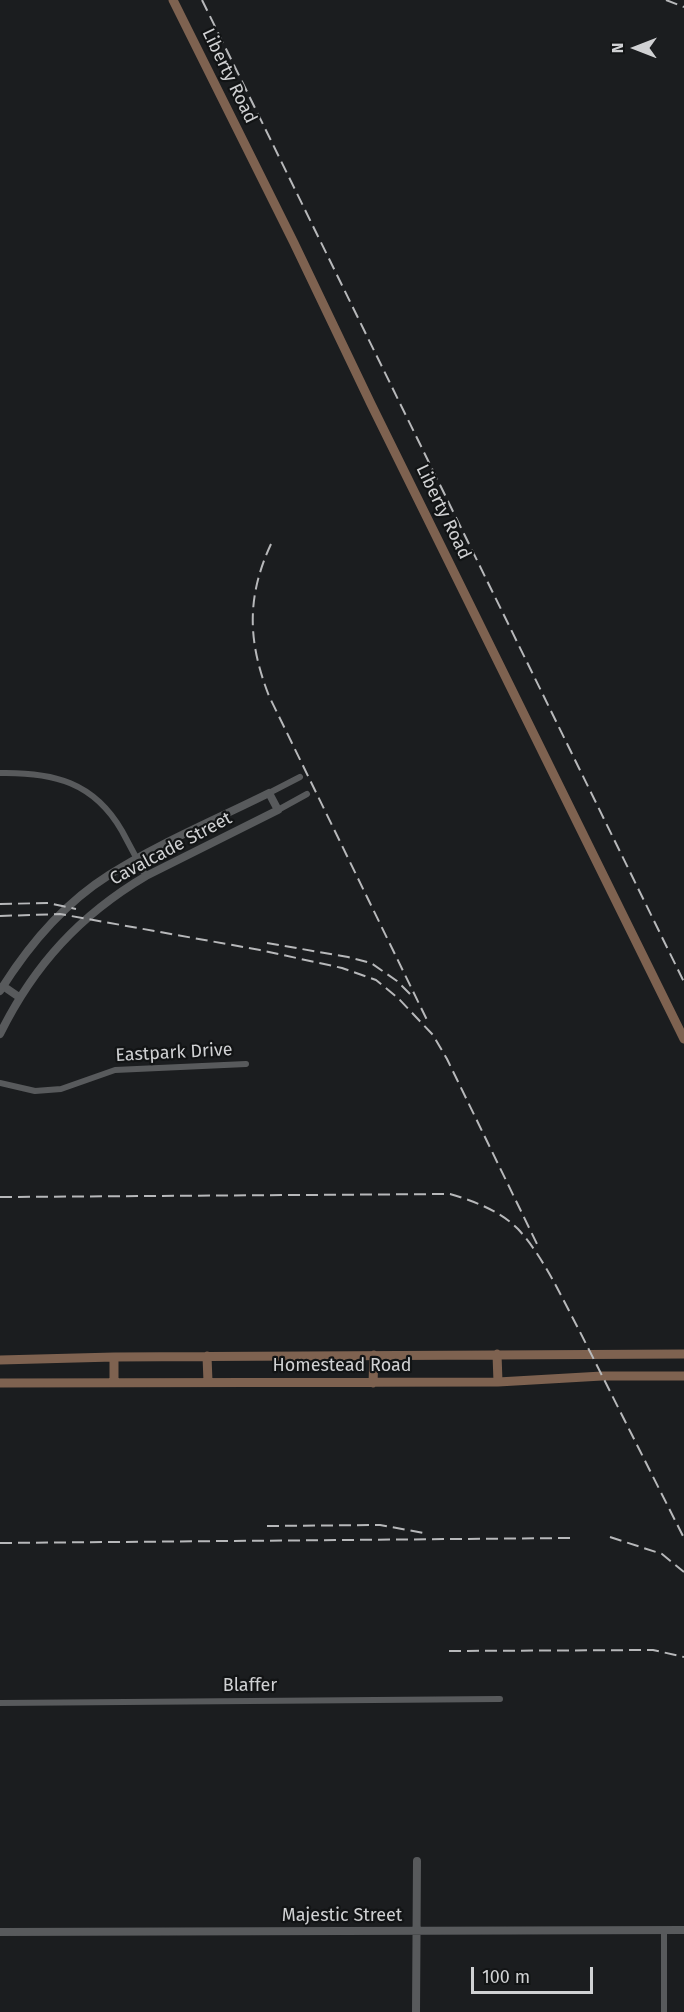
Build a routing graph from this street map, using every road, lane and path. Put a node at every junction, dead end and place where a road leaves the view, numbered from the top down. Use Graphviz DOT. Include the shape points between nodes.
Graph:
graph roads {
  1 [pos="173,0"];
  2 [pos="0,773"];
  3 [pos="300,777"];
  4 [pos="269,793"];
  5 [pos="307,794"];
  6 [pos="278,810"];
  7 [pos="136,859"];
  8 [pos="147,876"];
  9 [pos="2,989"];
  10 [pos="19,997"];
  11 [pos="0,1034"];
  12 [pos="684,1039"];
  13 [pos="246,1064"];
  14 [pos="0,1083"];
  15 [pos="497,1354"];
  16 [pos="684,1354"];
  17 [pos="374,1355"];
  18 [pos="207,1356"];
  19 [pos="114,1357"];
  20 [pos="0,1360"];
  21 [pos="684,1376"];
  22 [pos="114,1382"];
  23 [pos="208,1382"];
  24 [pos="498,1382"];
  25 [pos="0,1383"];
  26 [pos="373,1383"];
  27 [pos="500,1699"];
  28 [pos="0,1704"];
  29 [pos="417,1861"];
  30 [pos="664,1930"];
  31 [pos="684,1930"];
  32 [pos="417,1931"];
  33 [pos="0,1932"];
  34 [pos="416,2012"];
  35 [pos="664,2012"];
  1 -- 12 [label="main road, Liberty Road"];
  2 -- 7 [label="street" via="52,777 88,791 121,829"];
  3 -- 4 [label="street, Cavalcade Street"];
  4 -- 6 [label="street"];
  4 -- 7 [label="street, Cavalcade Street"];
  5 -- 6 [label="street, Cavalcade Street"];
  6 -- 8 [label="street, Cavalcade Street"];
  7 -- 8 [label="street"];
  7 -- 9 [label="street, Cavalcade Street" via="108,875 60,914 29,947"];
  8 -- 10 [label="street, Cavalcade Street" via="110,900 66,937"];
  9 -- 10 [label="street"];
  10 -- 11 [label="street, Cavalcade Street"];
  13 -- 14 [label="street, Eastpark Drive" via="115,1070 61,1089 34,1091"];
  15 -- 16 [label="main road, Homestead Road"];
  15 -- 17 [label="main road, Homestead Road"];
  15 -- 24 [label="main road"];
  17 -- 18 [label="main road, Homestead Road"];
  17 -- 26 [label="main road"];
  18 -- 19 [label="main road, Homestead Road"];
  18 -- 23 [label="main road"];
  19 -- 20 [label="main road, Homestead Road"];
  19 -- 22 [label="main road"];
  21 -- 24 [label="main road, Homestead Road"];
  22 -- 23 [label="main road, Homestead Road"];
  22 -- 25 [label="main road, Homestead Road"];
  23 -- 26 [label="main road, Homestead Road"];
  24 -- 26 [label="main road, Homestead Road"];
  27 -- 28 [label="street, Blaffer"];
  29 -- 32 [label="street"];
  30 -- 31 [label="street, Majestic Street"];
  30 -- 32 [label="street, Majestic Street"];
  30 -- 35 [label="street"];
  32 -- 33 [label="street, Majestic Street"];
  32 -- 34 [label="street"];
}
